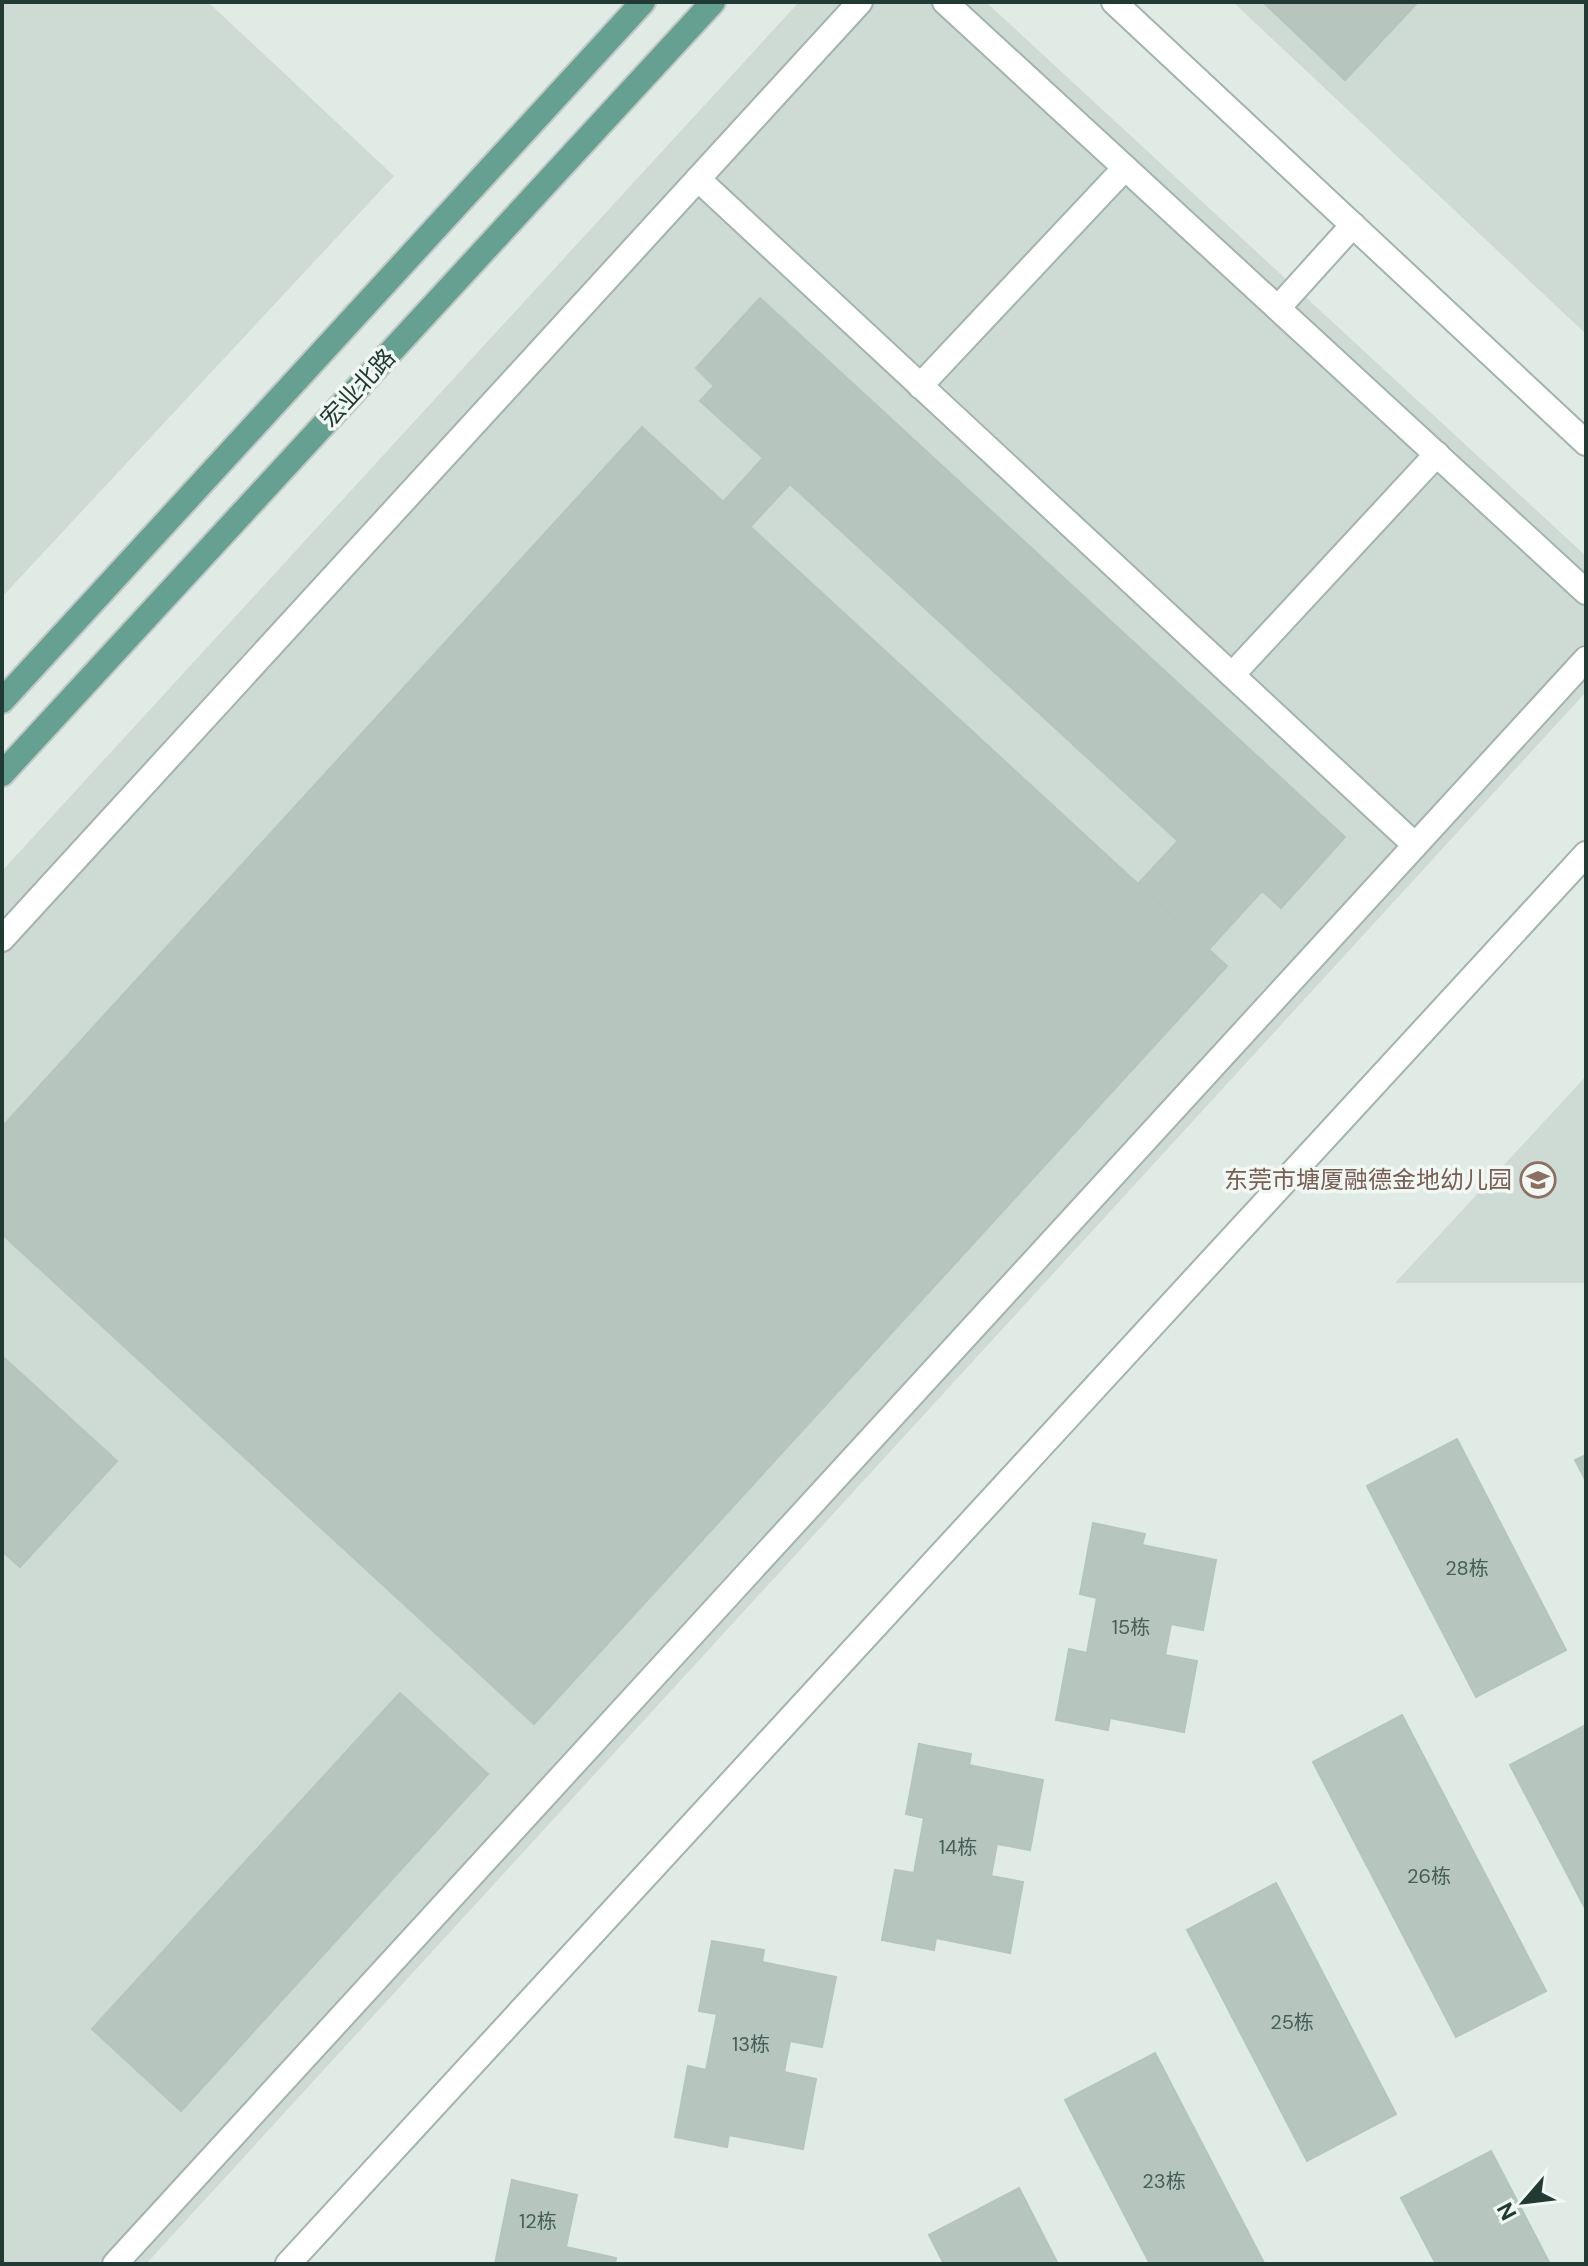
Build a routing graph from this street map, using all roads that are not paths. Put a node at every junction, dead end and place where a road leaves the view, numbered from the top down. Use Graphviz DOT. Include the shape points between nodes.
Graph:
graph roads {
  1 [pos="643,2"];
  2 [pos="713,2"];
  3 [pos="860,2"];
  4 [pos="945,2"];
  5 [pos="1114,2"];
  6 [pos="1125,168"];
  7 [pos="698,179"];
  8 [pos="1353,225"];
  9 [pos="1278,308"];
  10 [pos="920,386"];
  11 [pos="1586,443"];
  12 [pos="1437,454"];
  13 [pos="1586,592"];
  14 [pos="1586,659"];
  15 [pos="1232,675"];
  16 [pos="2,701"];
  17 [pos="2,774"];
  18 [pos="1415,845"];
  19 [pos="1586,854"];
  20 [pos="2,939"];
  21 [pos="115,2264"];
  22 [pos="288,2264"];
  1 -- 16 [label="main road, 宏业北路"];
  2 -- 17 [label="main road, 宏业北路"];
  3 -- 7 [label="street"];
  4 -- 6 [label="street"];
  5 -- 8 [label="street"];
  6 -- 9 [label="street"];
  6 -- 10 [label="street"];
  7 -- 10 [label="street"];
  7 -- 20 [label="street"];
  8 -- 9 [label="street"];
  8 -- 11 [label="street"];
  9 -- 12 [label="street"];
  10 -- 15 [label="street"];
  12 -- 13 [label="street"];
  12 -- 15 [label="street"];
  14 -- 18 [label="street"];
  15 -- 18 [label="street"];
  18 -- 21 [label="street"];
  19 -- 22 [label="street"];
}
